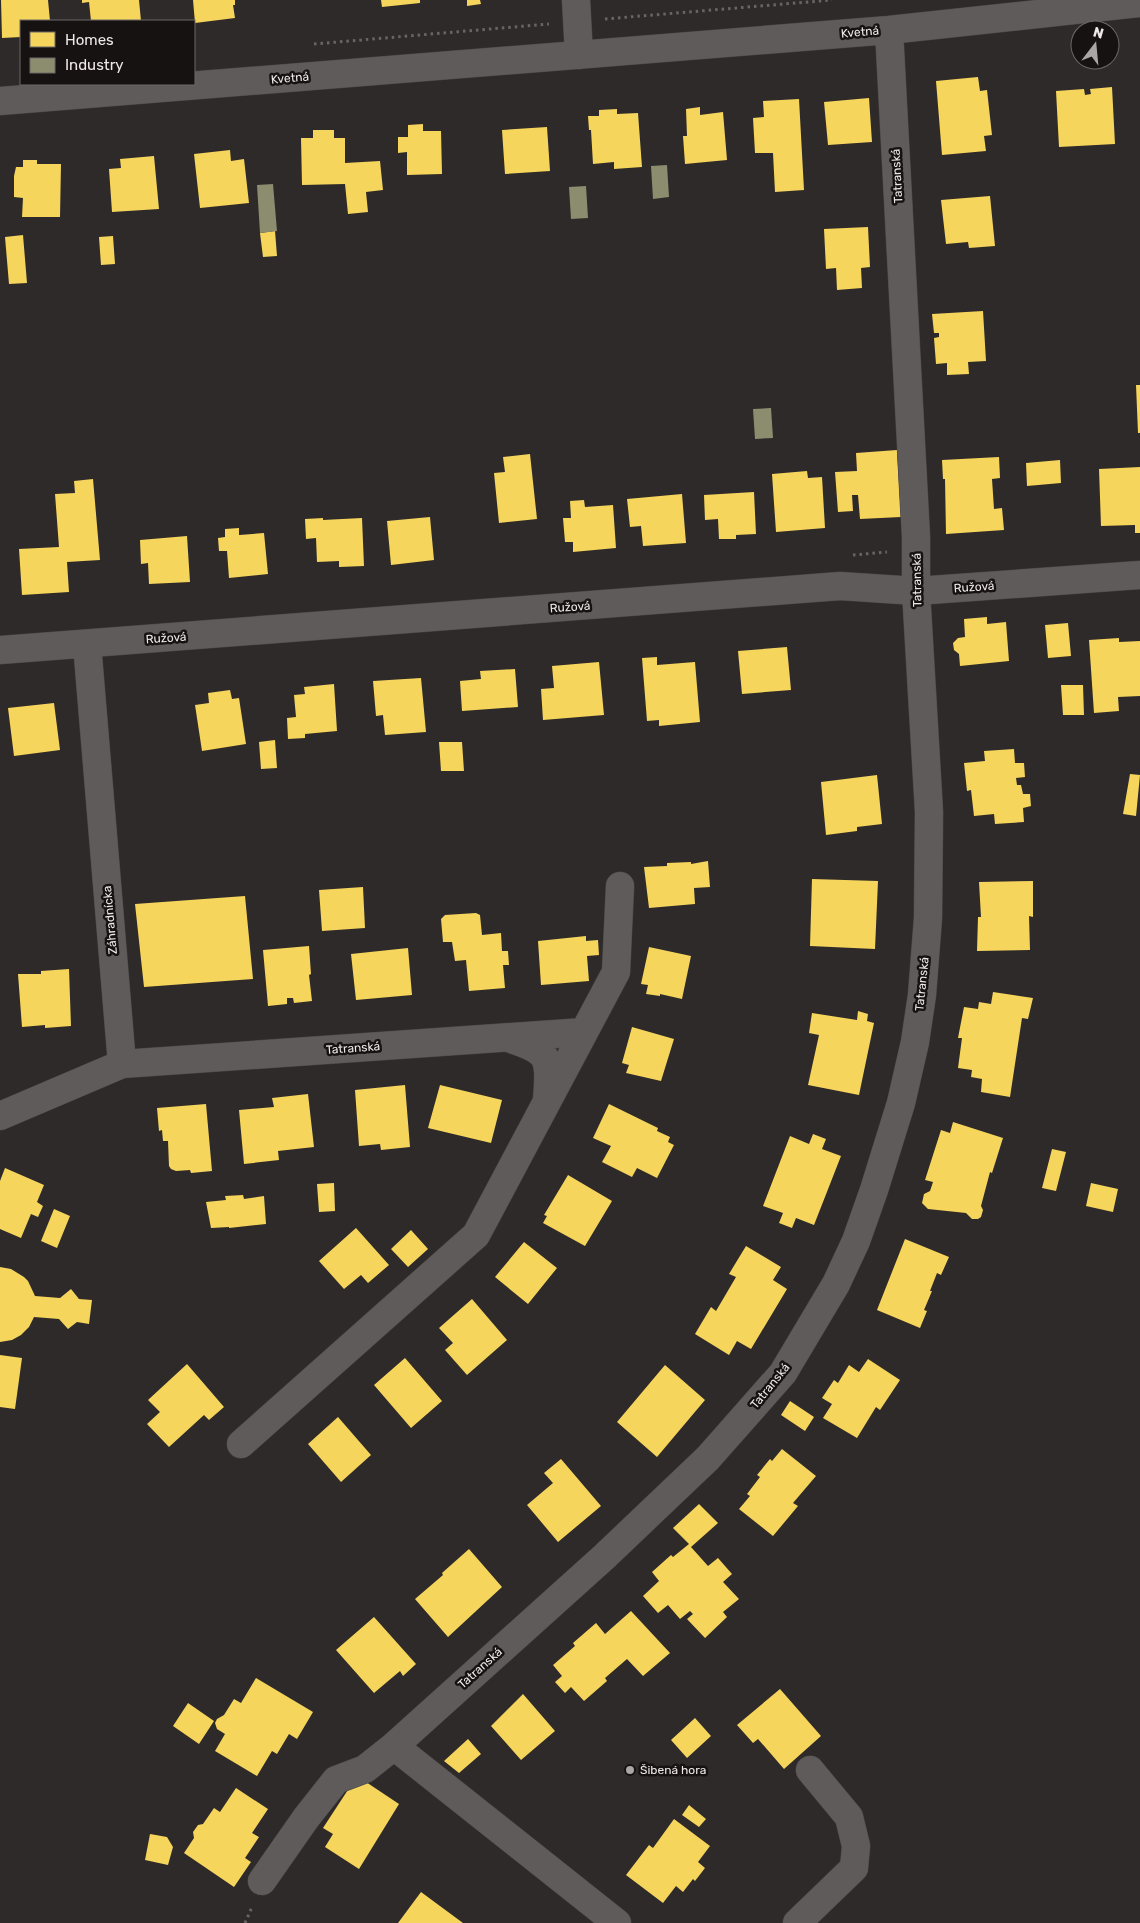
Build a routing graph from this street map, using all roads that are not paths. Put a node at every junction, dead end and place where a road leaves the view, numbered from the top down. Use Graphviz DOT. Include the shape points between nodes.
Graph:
graph roads {
  1 [pos="1140,3"];
  2 [pos="576,11"];
  3 [pos="889,30"];
  4 [pos="579,55"];
  5 [pos="0,101"];
  6 [pos="1140,575"];
  7 [pos="916,590"];
  8 [pos="87,644"];
  9 [pos="0,650"];
  10 [pos="620,886"];
  11 [pos="584,1032"];
  12 [pos="504,1037"];
  13 [pos="122,1064"];
  14 [pos="546,1104"];
  15 [pos="0,1116"];
  16 [pos="241,1444"];
  17 [pos="394,1746"];
  18 [pos="810,1770"];
  19 [pos="262,1881"];
  20 [pos="617,1923"];
  21 [pos="797,1923"];
  1 -- 3 [label="street, Kvetná"];
  2 -- 4 [label="street"];
  3 -- 4 [label="street, Kvetná"];
  3 -- 7 [label="street, Tatranská" via="916,537"];
  4 -- 5 [label="street, Kvetná"];
  6 -- 7 [label="street, Ružová"];
  7 -- 8 [label="street, Ružová" via="840,586"];
  7 -- 17 [label="street, Tatranská" via="929,812 928,918 922,996 901,1103 856,1241 836,1284 783,1373 708,1458"];
  8 -- 9 [label="street, Ružová"];
  8 -- 13 [label="street, Záhradnícka"];
  10 -- 11 [label="street" via="616,972"];
  11 -- 12 [label="street, Tatranská"];
  11 -- 14 [label="street"];
  12 -- 13 [label="street, Tatranská"];
  12 -- 14 [label="street" via="540,1051 548,1062"];
  13 -- 15 [label="street"];
  14 -- 16 [label="street" via="476,1235"];
  17 -- 19 [label="street, Tatranská" via="364,1769 336,1780"];
  17 -- 20 [label="street"];
  18 -- 21 [label="street" via="849,1817 856,1846 855,1860 854,1868"];
}
